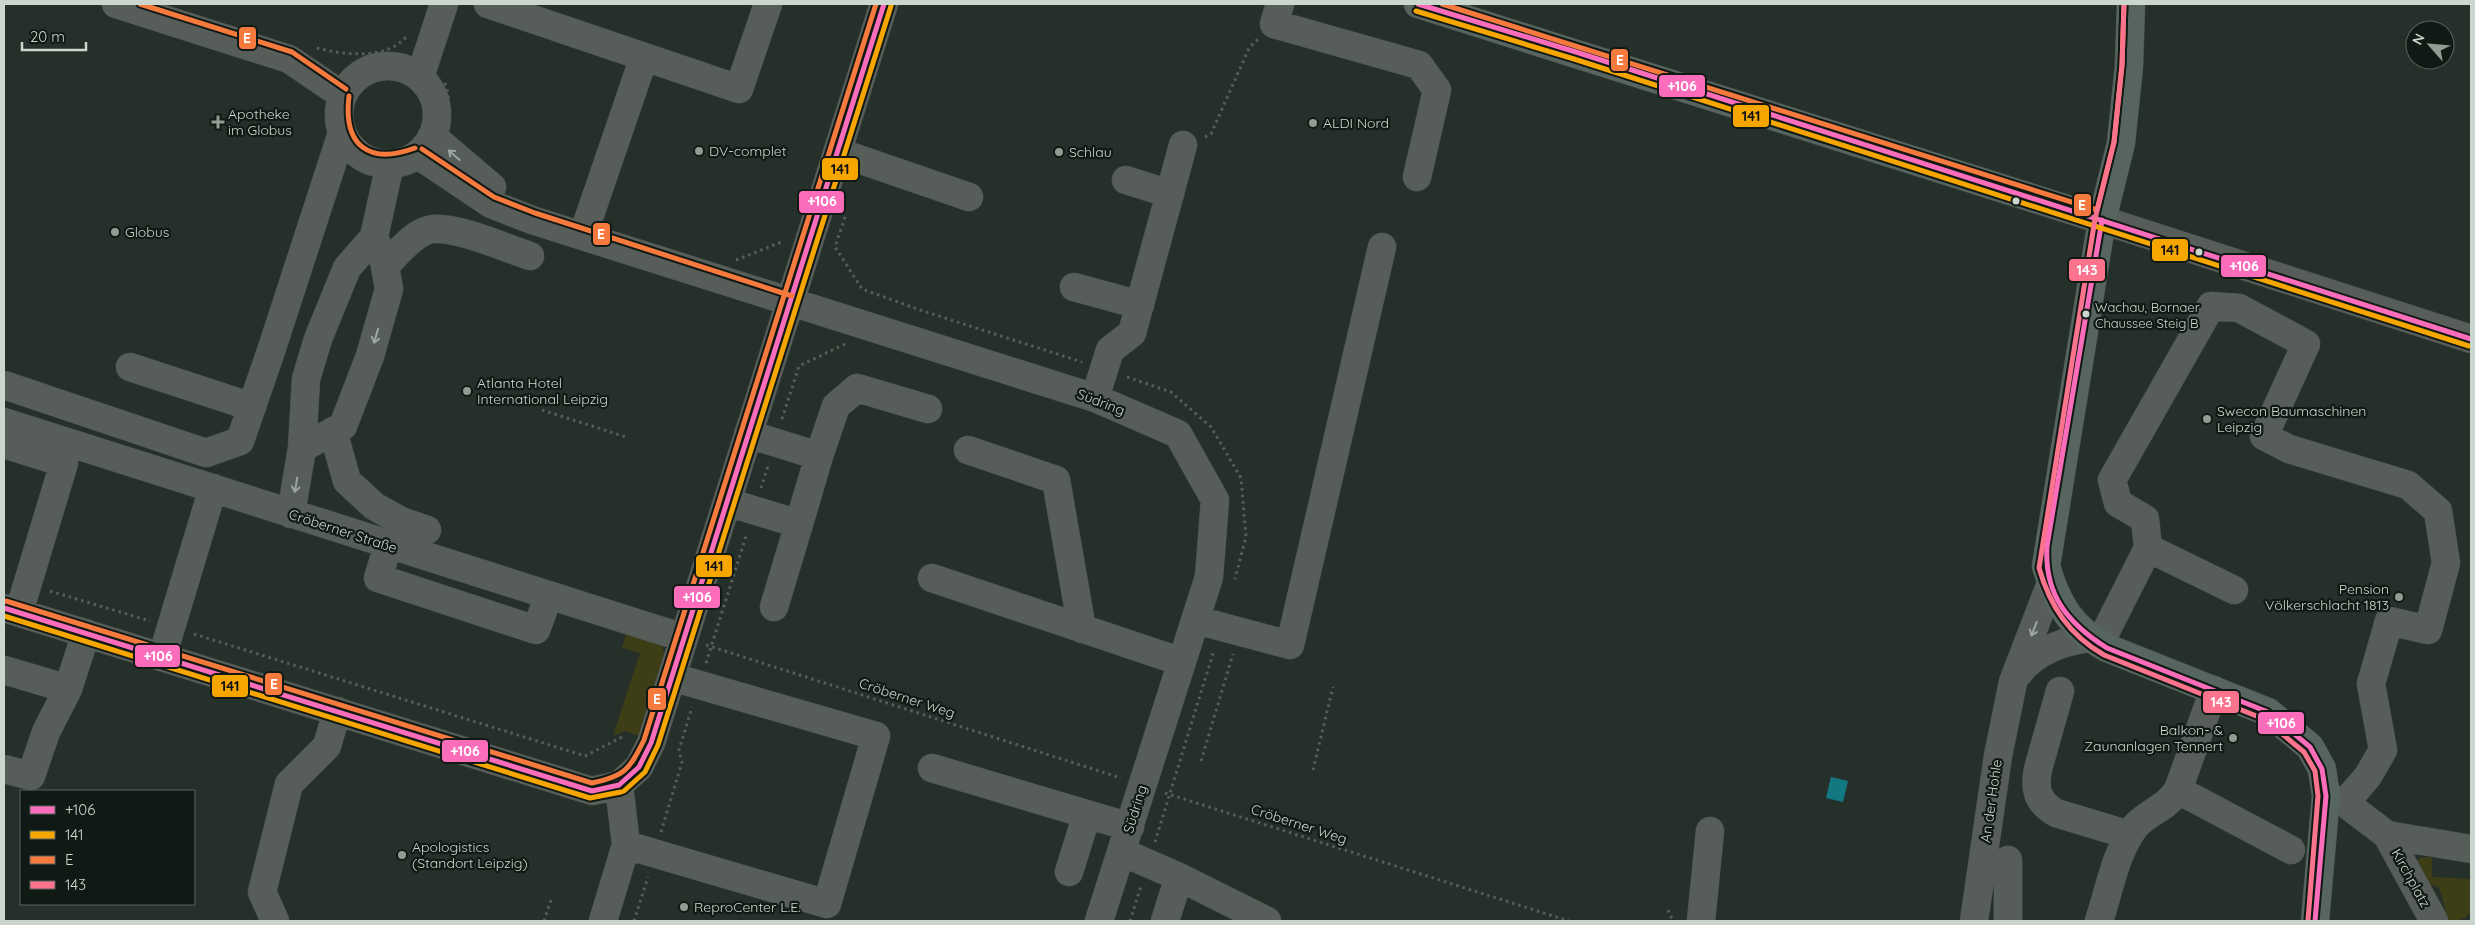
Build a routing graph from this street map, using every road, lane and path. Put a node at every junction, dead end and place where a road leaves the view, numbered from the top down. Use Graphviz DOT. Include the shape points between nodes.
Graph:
graph roads {
  1 [pos="116,4"];
  2 [pos="442,4"];
  3 [pos="488,4"];
  4 [pos="768,4"];
  5 [pos="884,4"];
  6 [pos="1418,4"];
  7 [pos="2131,4"];
  8 [pos="1277,14"];
  9 [pos="406,37"];
  10 [pos="300,53"];
  11 [pos="644,57"];
  12 [pos="412,72"];
  13 [pos="342,95"];
  14 [pos="342,133"];
  15 [pos="1183,145"];
  16 [pos="425,146"];
  17 [pos="838,152"];
  18 [pos="361,156"];
  19 [pos="390,164"];
  20 [pos="1417,177"];
  21 [pos="1126,180"];
  22 [pos="323,189"];
  23 [pos="1170,194"];
  24 [pos="969,197"];
  25 [pos="847,209"];
  26 [pos="2102,220"];
  27 [pos="583,235"];
  28 [pos="374,237"];
  29 [pos="787,239"];
  30 [pos="1382,247"];
  31 [pos="530,256"];
  32 [pos="729,263"];
  33 [pos="385,266"];
  34 [pos="1074,288"];
  35 [pos="790,303"];
  36 [pos="1140,305"];
  37 [pos="2471,339"];
  38 [pos="846,344"];
  39 [pos="1089,364"];
  40 [pos="130,367"];
  41 [pos="4,385"];
  42 [pos="1095,398"];
  43 [pos="252,407"];
  44 [pos="928,409"];
  45 [pos="542,410"];
  46 [pos="4,422"];
  47 [pos="333,431"];
  48 [pos="748,434"];
  49 [pos="626,436"];
  50 [pos="775,443"];
  51 [pos="4,444"];
  52 [pos="302,448"];
  53 [pos="968,450"];
  54 [pos="819,456"];
  55 [pos="213,488"];
  56 [pos="727,502"];
  57 [pos="754,511"];
  58 [pos="291,514"];
  59 [pos="799,524"];
  60 [pos="426,530"];
  61 [pos="388,546"];
  62 [pos="2148,548"];
  63 [pos="932,578"];
  64 [pos="27,584"];
  65 [pos="2051,584"];
  66 [pos="2234,590"];
  67 [pos="548,595"];
  68 [pos="774,607"];
  69 [pos="11,610"];
  70 [pos="1196,620"];
  71 [pos="171,627"];
  72 [pos="1082,628"];
  73 [pos="1239,632"];
  74 [pos="86,633"];
  75 [pos="684,638"];
  76 [pos="2094,641"];
  77 [pos="711,646"];
  78 [pos="162,657"];
  79 [pos="1182,662"];
  80 [pos="4,670"];
  81 [pos="672,677"];
  82 [pos="2014,682"];
  83 [pos="699,685"];
  84 [pos="1333,687"];
  85 [pos="68,690"];
  86 [pos="2214,690"];
  87 [pos="2060,691"];
  88 [pos="337,711"];
  89 [pos="624,736"];
  90 [pos="1201,761"];
  91 [pos="932,768"];
  92 [pos="4,769"];
  93 [pos="1313,770"];
  94 [pos="1124,779"];
  95 [pos="619,785"];
  96 [pos="2178,790"];
  97 [pos="1170,794"];
  98 [pos="2335,799"];
  99 [pos="1087,814"];
  100 [pos="1710,831"];
  101 [pos="2130,835"];
  102 [pos="2387,835"];
  103 [pos="1126,839"];
  104 [pos="626,845"];
  105 [pos="2471,849"];
  106 [pos="2291,850"];
  107 [pos="655,853"];
  108 [pos="2008,860"];
  109 [pos="1069,872"];
  110 [pos="1178,877"];
  111 [pos="548,899"];
  112 [pos="1668,910"];
  113 [pos="275,921"];
  114 [pos="544,921"];
  115 [pos="603,921"];
  116 [pos="634,921"];
  117 [pos="1099,921"];
  118 [pos="1165,921"];
  119 [pos="1267,921"];
  120 [pos="1568,921"];
  121 [pos="1673,921"];
  122 [pos="1701,921"];
  123 [pos="1974,921"];
  124 [pos="2008,921"];
  125 [pos="2099,921"];
  126 [pos="2315,921"];
  127 [pos="2434,921"];
  1 -- 10 [label="street"];
  2 -- 12 [label="street"];
  3 -- 11 [label="street"];
  4 -- 11 [label="street" via="739,89"];
  5 -- 17 [label="street"];
  6 -- 26 [label="main road"];
  7 -- 26 [label="main road" via="2121,143"];
  8 -- 15 [label="path" via="1249,48 1211,134"];
  8 -- 20 [label="street" via="1419,65 1437,90"];
  9 -- 10 [label="path" via="390,48 351,54"];
  10 -- 13 [label="street"];
  11 -- 27 [label="street"];
  12 -- 13 [label="street" via="392,65 371,68 351,82"];
  12 -- 16 [label="street" via="435,98 437,124"];
  13 -- 14 [label="street" via="339,108"];
  14 -- 18 [label="street"];
  14 -- 22 [label="street"];
  15 -- 23 [label="street"];
  16 -- 19 [label="street" via="405,161"];
  16 -- 27 [label="street, Südring" via="532,220"];
  17 -- 24 [label="street"];
  17 -- 35 [label="street"];
  18 -- 19 [label="street"];
  18 -- 22 [label="street" via="336,174"];
  19 -- 28 [label="street"];
  21 -- 23 [label="street"];
  22 -- 43 [label="street"];
  23 -- 36 [label="street"];
  25 -- 39 [label="path" via="835,247 862,289"];
  26 -- 37 [label="street"];
  26 -- 65 [label="main road" via="2048,546 2046,566"];
  27 -- 35 [label="street, Südring"];
  28 -- 33 [label="street"];
  28 -- 52 [label="street" via="347,268 318,339 306,379"];
  29 -- 32 [label="path"];
  30 -- 73 [label="street" via="1290,645"];
  31 -- 33 [label="street" via="463,234 432,229 408,241"];
  33 -- 47 [label="street, one-way" via="389,289 370,356 343,426"];
  34 -- 36 [label="street"];
  35 -- 42 [label="street, Südring"];
  35 -- 48 [label="street"];
  36 -- 42 [label="street" via="1132,333 1110,350"];
  38 -- 50 [label="path" via="799,366"];
  40 -- 43 [label="street"];
  41 -- 43 [label="street" via="206,453 240,440"];
  42 -- 70 [label="street, Südring" via="1178,434 1215,500 1209,577"];
  44 -- 54 [label="street" via="857,388 836,406"];
  45 -- 49 [label="path"];
  46 -- 55 [label="street, Cröberner Straße"];
  47 -- 52 [label="street"];
  47 -- 60 [label="street" via="347,481 374,506"];
  48 -- 50 [label="street"];
  48 -- 56 [label="street"];
  50 -- 54 [label="street"];
  50 -- 57 [label="path"];
  51 -- 64 [label="street" via="64,463"];
  52 -- 58 [label="street, one-way"];
  53 -- 72 [label="street" via="1056,480"];
  54 -- 59 [label="street"];
  55 -- 58 [label="street, Cröberner Straße"];
  55 -- 71 [label="street"];
  56 -- 57 [label="street"];
  56 -- 75 [label="street"];
  57 -- 59 [label="street"];
  57 -- 77 [label="path"];
  58 -- 61 [label="street, Cröberner Straße"];
  59 -- 68 [label="street"];
  61 -- 67 [label="street, Cröberner Straße"];
  61 -- 67 [label="street" via="378,578 536,630"];
  62 -- 66 [label="street"];
  62 -- 76 [label="street"];
  62 -- 98 [label="street" via="2146,520 2118,503 2112,480 2211,306 2239,308 2306,344 2264,436 2289,449 2408,485 2438,511 2446,562 2428,630 2389,621 2371,684 2383,750 2368,776"];
  63 -- 72 [label="street"];
  64 -- 69 [label="street"];
  64 -- 71 [label="path"];
  65 -- 76 [label="main road" via="2073,622"];
  65 -- 82 [label="street, An der Hohle, one-way"];
  67 -- 75 [label="street, Cröberner Straße"];
  69 -- 74 [label="street"];
  70 -- 73 [label="street"];
  70 -- 79 [label="street, Südring"];
  71 -- 78 [label="street"];
  71 -- 89 [label="path" via="585,756"];
  72 -- 79 [label="street"];
  73 -- 90 [label="path"];
  74 -- 78 [label="street"];
  74 -- 85 [label="street"];
  75 -- 77 [label="path, Cröberner Weg"];
  75 -- 81 [label="street"];
  76 -- 82 [label="street" via="2068,643 2038,655 2025,665"];
  76 -- 86 [label="main road"];
  77 -- 83 [label="path"];
  77 -- 94 [label="path, Cröberner Weg"];
  78 -- 88 [label="street"];
  79 -- 103 [label="street, Südring"];
  80 -- 85 [label="street"];
  81 -- 83 [label="street"];
  81 -- 95 [label="street" via="651,743 639,767"];
  82 -- 123 [label="street, An der Hohle" via="1998,756"];
  83 -- 107 [label="path" via="679,750 682,762"];
  83 -- 107 [label="street" via="876,736 827,904"];
  84 -- 93 [label="path"];
  85 -- 92 [label="street" via="46,732 31,776"];
  86 -- 96 [label="street"];
  86 -- 98 [label="main road" via="2268,712 2310,747"];
  87 -- 101 [label="street" via="2037,774 2037,793 2042,803 2056,813"];
  88 -- 95 [label="street" via="592,791"];
  88 -- 113 [label="street" via="327,746 289,784 262,892"];
  91 -- 99 [label="street"];
  95 -- 104 [label="street"];
  96 -- 101 [label="street" via="2168,804 2140,822"];
  96 -- 106 [label="street"];
  97 -- 120 [label="path, Cröberner Weg"];
  98 -- 102 [label="street"];
  98 -- 126 [label="main road"];
  99 -- 103 [label="street"];
  99 -- 109 [label="street"];
  100 -- 122 [label="street"];
  101 -- 125 [label="street"];
  102 -- 105 [label="street"];
  102 -- 127 [label="street, Kirchplatz"];
  103 -- 110 [label="street"];
  103 -- 117 [label="street, Südring"];
  104 -- 107 [label="street"];
  104 -- 115 [label="street"];
  107 -- 116 [label="path"];
  108 -- 124 [label="street"];
  110 -- 118 [label="street"];
  110 -- 119 [label="street"];
  111 -- 114 [label="path" via="551,900"];
  112 -- 121 [label="path"];
}
